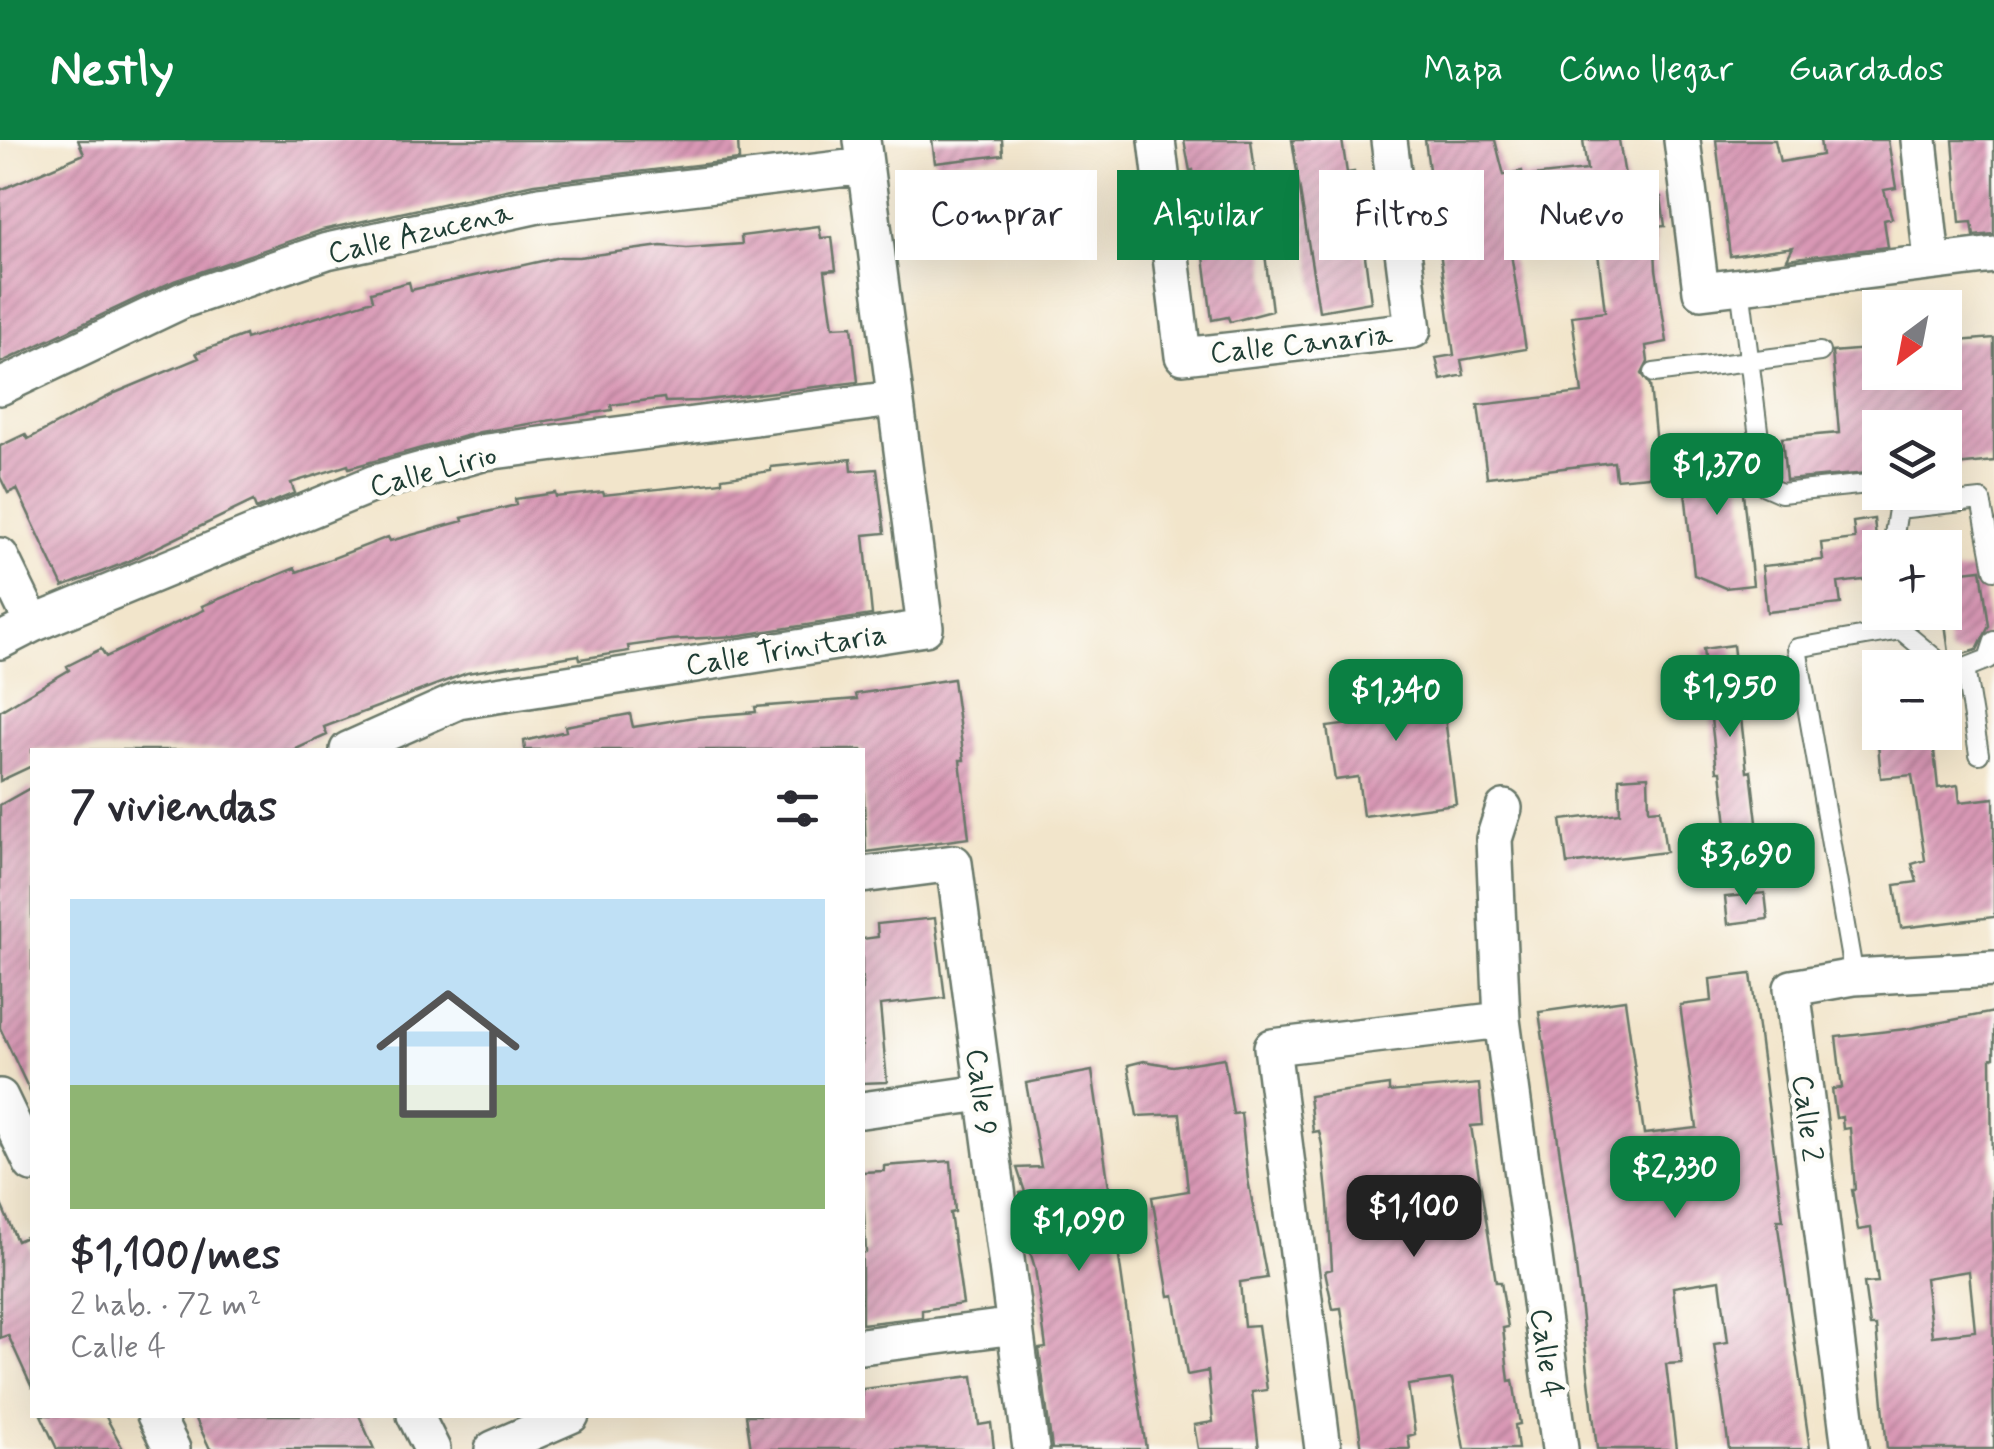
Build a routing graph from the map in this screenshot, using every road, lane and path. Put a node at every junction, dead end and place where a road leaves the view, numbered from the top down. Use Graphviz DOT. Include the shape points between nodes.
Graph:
graph roads {
  1 [pos="1390,140"];
  2 [pos="1682,140"];
  3 [pos="1919,140"];
  4 [pos="863,153"];
  5 [pos="1159,156"];
  6 [pos="1994,255"];
  7 [pos="1932,262"];
  8 [pos="1740,286"];
  9 [pos="1820,352"];
  10 [pos="1750,361"];
  11 [pos="1654,373"];
  12 [pos="0,386"];
  13 [pos="893,399"];
  14 [pos="1862,485"];
  15 [pos="1962,500"];
  16 [pos="0,556"];
  17 [pos="1994,570"];
  18 [pos="33,624"];
  19 [pos="1866,630"];
  20 [pos="1909,630"];
  21 [pos="0,641"];
  22 [pos="1994,641"];
  23 [pos="1965,668"];
  24 [pos="353,748"];
  25 [pos="1979,754"];
  26 [pos="1504,808"];
  27 [pos="865,875"];
  28 [pos="1994,969"];
  29 [pos="1854,977"];
  30 [pos="1502,1020"];
  31 [pos="982,1094"];
  32 [pos="0,1096"];
  33 [pos="865,1110"];
  34 [pos="30,1160"];
  35 [pos="1015,1326"];
  36 [pos="865,1346"];
  37 [pos="156,1418"];
  38 [pos="416,1418"];
  39 [pos="564,1418"];
  40 [pos="172,1449"];
  41 [pos="432,1449"];
  42 [pos="493,1449"];
  43 [pos="1030,1449"];
  44 [pos="1323,1449"];
  45 [pos="1560,1449"];
  46 [pos="1850,1449"];
  1 -- 5 [label="street, Calle Canaria" via="1413,330 1184,356"];
  2 -- 8 [label="street" via="1701,291"];
  3 -- 7 [label="street"];
  4 -- 12 [label="street, Calle Azucena" via="539,206 327,252 182,300"];
  4 -- 13 [label="street, Calle Trinitaria"];
  6 -- 7 [label="street"];
  7 -- 8 [label="street"];
  8 -- 10 [label="lane"];
  9 -- 10 [label="lane"];
  10 -- 11 [label="lane"];
  10 -- 14 [label="lane" via="1765,486 1781,493"];
  13 -- 18 [label="street, Calle Lirio" via="486,452 374,482"];
  13 -- 24 [label="street, Calle Trinitaria" via="924,628 458,702"];
  15 -- 17 [label="lane" via="1982,500"];
  16 -- 18 [label="street"];
  18 -- 21 [label="street, Calle Lirio"];
  19 -- 29 [label="lane" via="1797,648"];
  20 -- 23 [label="lane" via="1943,665"];
  22 -- 23 [label="lane" via="1988,660"];
  23 -- 25 [label="lane"];
  26 -- 30 [label="street, Calle 4" via="1494,839"];
  27 -- 31 [label="street, Calle 9" via="954,863"];
  28 -- 29 [label="street, Calle 2"];
  29 -- 46 [label="street, Calle 2" via="1792,988"];
  30 -- 44 [label="street" via="1272,1047"];
  30 -- 45 [label="street, Calle 4"];
  31 -- 33 [label="street"];
  31 -- 35 [label="street, Calle 9"];
  32 -- 34 [label="street"];
  35 -- 36 [label="street"];
  35 -- 43 [label="street, Calle 9"];
  37 -- 40 [label="street"];
  38 -- 41 [label="street"];
  39 -- 42 [label="street"];
}
